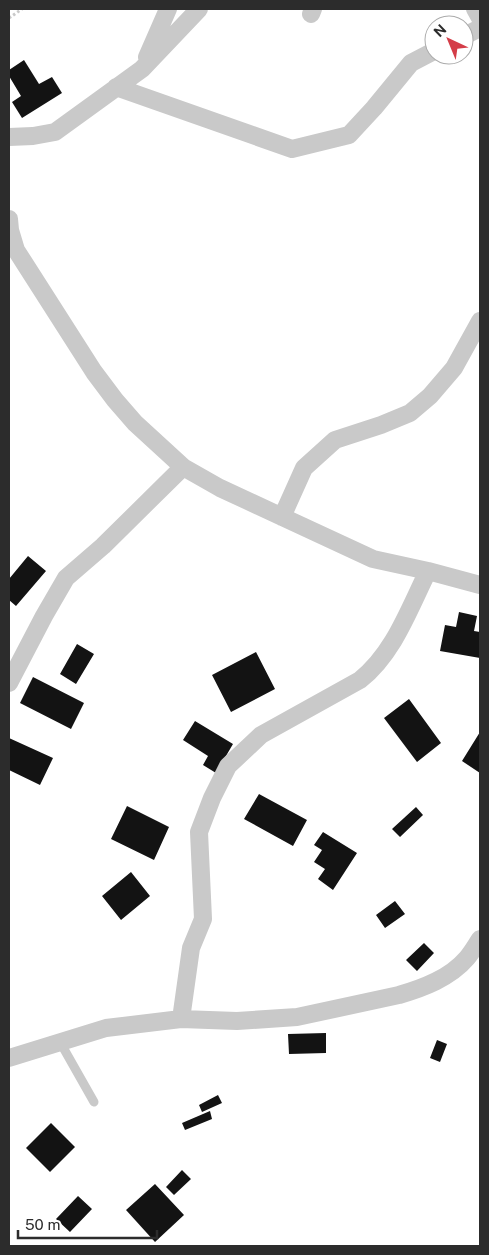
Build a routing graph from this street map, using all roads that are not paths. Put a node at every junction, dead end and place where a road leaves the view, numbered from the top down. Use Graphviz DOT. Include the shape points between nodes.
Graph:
graph roads {
  1 [pos="168,9"];
  2 [pos="199,9"];
  3 [pos="475,9"];
  4 [pos="480,18"];
  5 [pos="424,57"];
  6 [pos="142,68"];
  7 [pos="116,87"];
  8 [pos="9,137"];
  9 [pos="9,219"];
  10 [pos="16,250"];
  11 [pos="9,267"];
  12 [pos="480,320"];
  13 [pos="184,467"];
  14 [pos="282,517"];
  15 [pos="428,571"];
  16 [pos="480,585"];
  17 [pos="9,683"];
  18 [pos="480,939"];
  19 [pos="181,1019"];
  20 [pos="60,1042"];
  21 [pos="9,1058"];
  22 [pos="94,1102"];
  1 -- 6 [label="street"];
  2 -- 6 [label="street"];
  3 -- 4 [label="street"];
  5 -- 7 [label="street" via="411,63 349,135 292,149"];
  6 -- 7 [label="street"];
  7 -- 8 [label="street" via="55,132"];
  9 -- 10 [label="street"];
  10 -- 11 [label="street"];
  10 -- 13 [label="street" via="110,393 135,423"];
  12 -- 14 [label="street" via="454,368 410,413 335,440 304,468"];
  13 -- 14 [label="street"];
  13 -- 17 [label="street" via="66,578"];
  14 -- 15 [label="street" via="373,559"];
  15 -- 16 [label="street"];
  15 -- 19 [label="street" via="395,638 369,672 261,735 228,766 199,832 202,919 191,948"];
  18 -- 19 [label="street" via="466,959 449,974 399,995 297,1016 237,1021"];
  19 -- 20 [label="street" via="106,1028"];
  20 -- 21 [label="street"];
  20 -- 22 [label="lane"];
}
